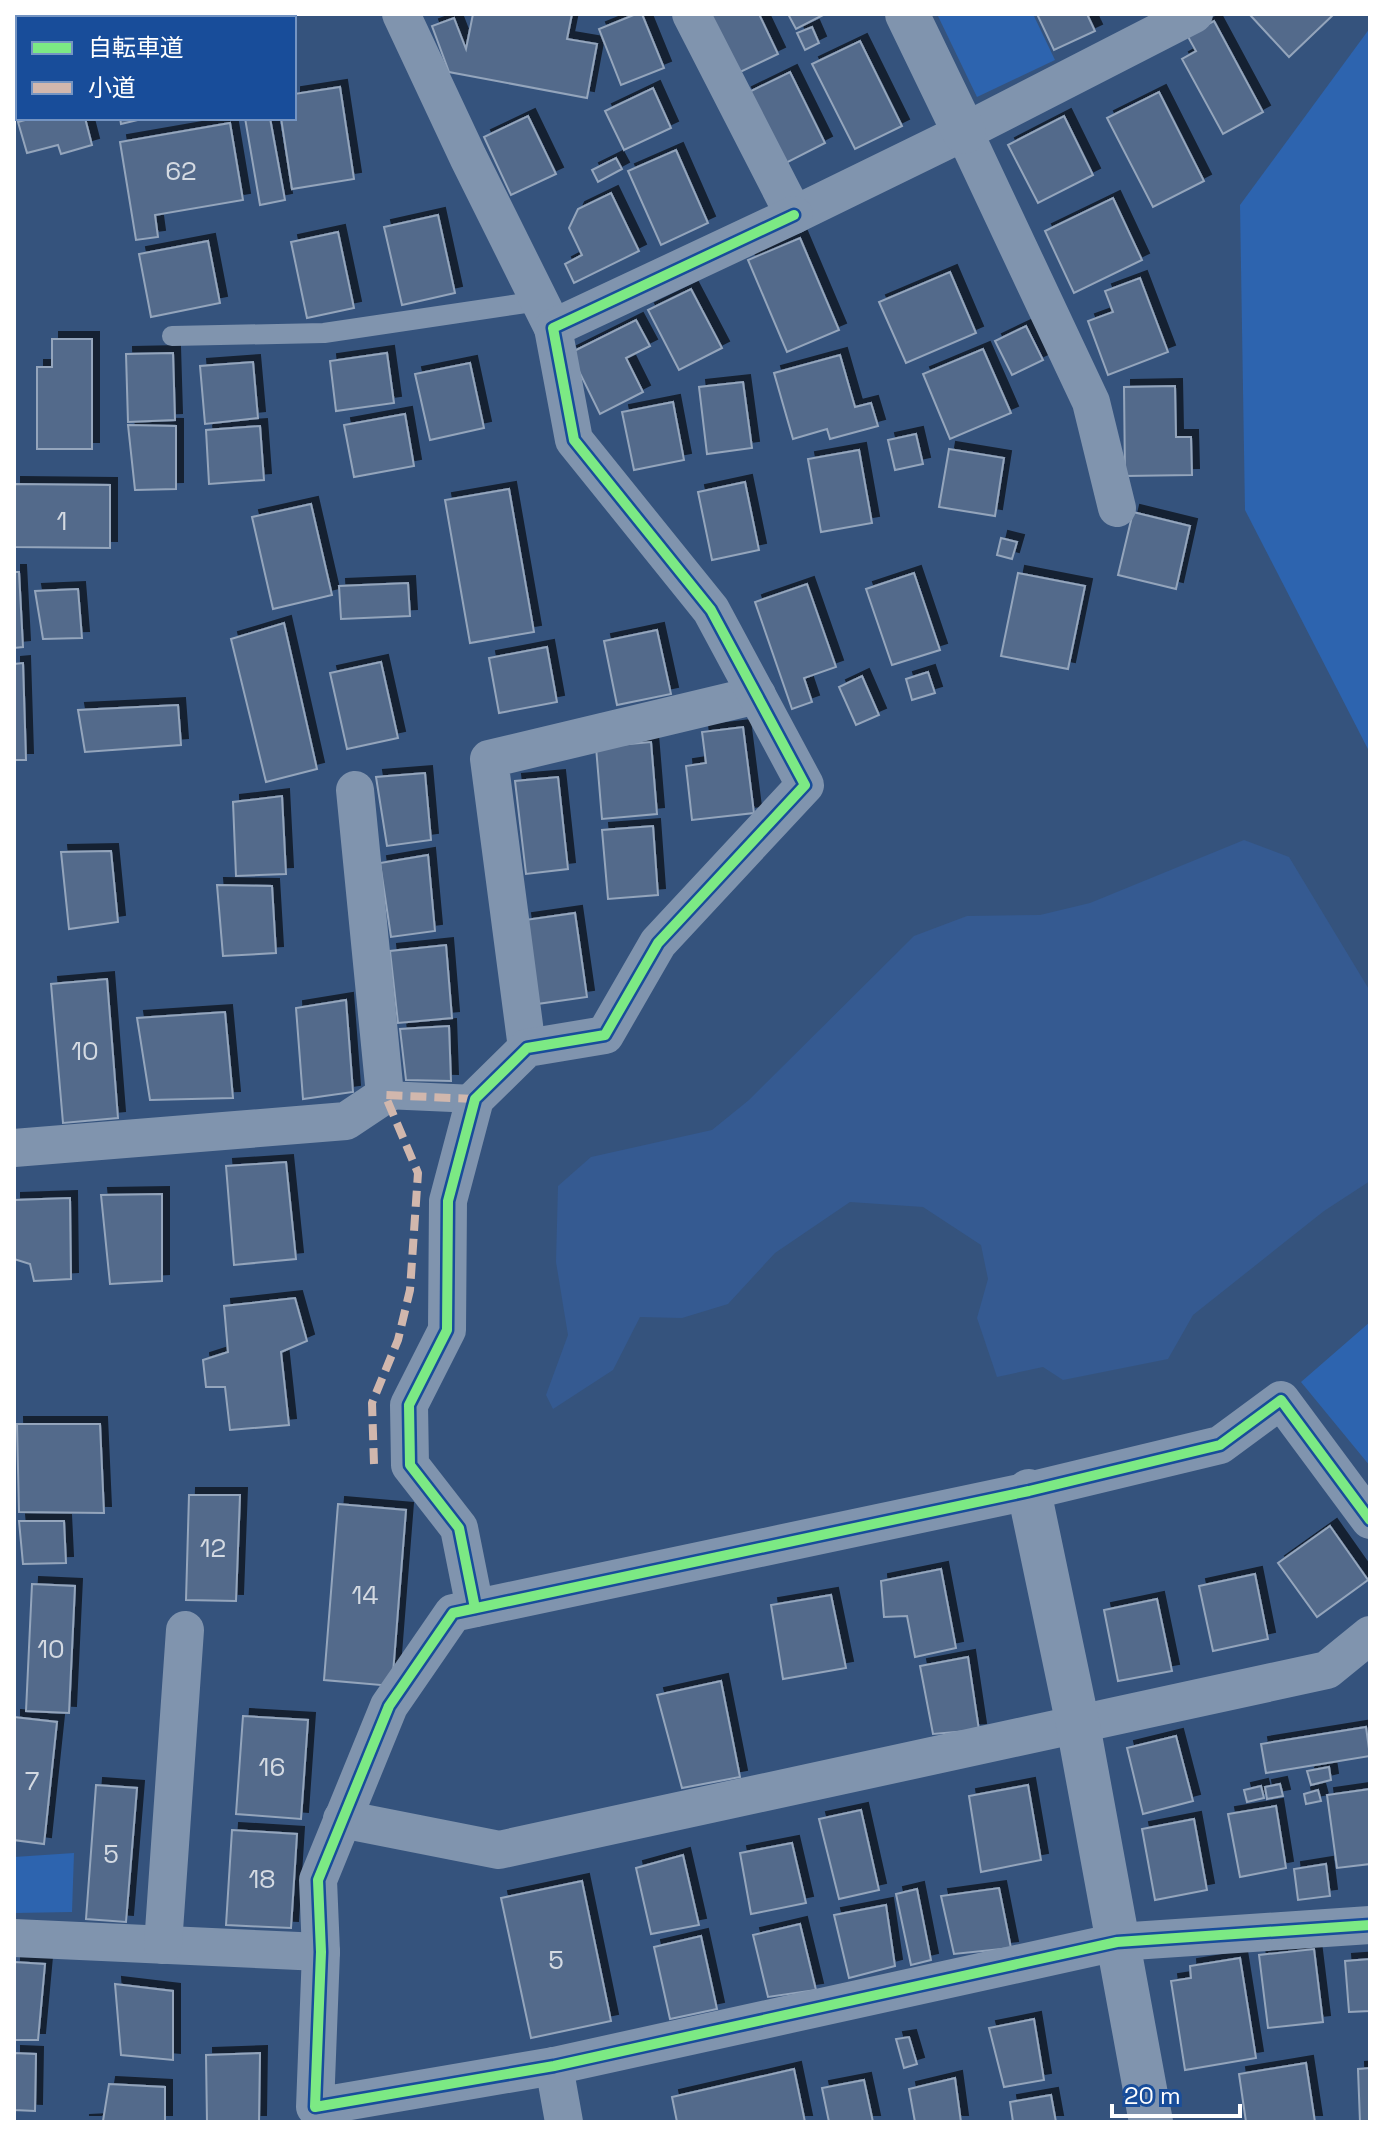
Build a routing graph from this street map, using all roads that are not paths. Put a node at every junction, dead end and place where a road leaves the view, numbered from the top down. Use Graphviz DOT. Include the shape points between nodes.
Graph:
graph roads {
  1 [pos="401,14"];
  2 [pos="691,14"];
  3 [pos="907,14"];
  4 [pos="1190,15"];
  5 [pos="964,132"];
  6 [pos="794,215"];
  7 [pos="546,314"];
  8 [pos="172,336"];
  9 [pos="1117,508"];
  10 [pos="757,695"];
  11 [pos="355,790"];
  12 [pos="527,1048"];
  13 [pos="385,1095"];
  14 [pos="475,1099"];
  15 [pos="14,1148"];
  16 [pos="1029,1491"];
  17 [pos="1370,1520"];
  18 [pos="475,1608"];
  19 [pos="185,1630"];
  20 [pos="1370,1635"];
  21 [pos="1078,1725"];
  22 [pos="342,1819"];
  23 [pos="1370,1925"];
  24 [pos="14,1938"];
  25 [pos="1117,1942"];
  26 [pos="163,1945"];
  27 [pos="321,1952"];
  28 [pos="554,2066"];
  29 [pos="564,2122"];
  30 [pos="1151,2122"];
  1 -- 7 [label="street"];
  2 -- 6 [label="street"];
  3 -- 5 [label="street"];
  4 -- 5 [label="street"];
  5 -- 6 [label="street"];
  5 -- 9 [label="street" via="1091,402"];
  6 -- 7 [label="street"];
  7 -- 8 [label="lane" via="324,333"];
  7 -- 10 [label="street" via="574,440 711,610"];
  10 -- 12 [label="street" via="805,785 658,943 605,1035"];
  10 -- 12 [label="street" via="489,759"];
  11 -- 13 [label="street"];
  12 -- 14 [label="street"];
  13 -- 14 [label="street"];
  13 -- 15 [label="street" via="346,1121"];
  14 -- 18 [label="street" via="448,1201 447,1330 409,1405 410,1465 459,1528"];
  16 -- 17 [label="street" via="1220,1445 1281,1400"];
  16 -- 18 [label="street"];
  16 -- 21 [label="street"];
  18 -- 22 [label="street" via="453,1613 389,1706"];
  19 -- 26 [label="street"];
  20 -- 21 [label="street" via="1327,1670"];
  21 -- 22 [label="street" via="499,1850"];
  21 -- 25 [label="street"];
  22 -- 27 [label="street" via="318,1880"];
  23 -- 25 [label="street"];
  24 -- 26 [label="street"];
  25 -- 28 [label="street"];
  25 -- 30 [label="street"];
  26 -- 27 [label="street"];
  27 -- 28 [label="street" via="315,2107"];
  28 -- 29 [label="street"];
}
